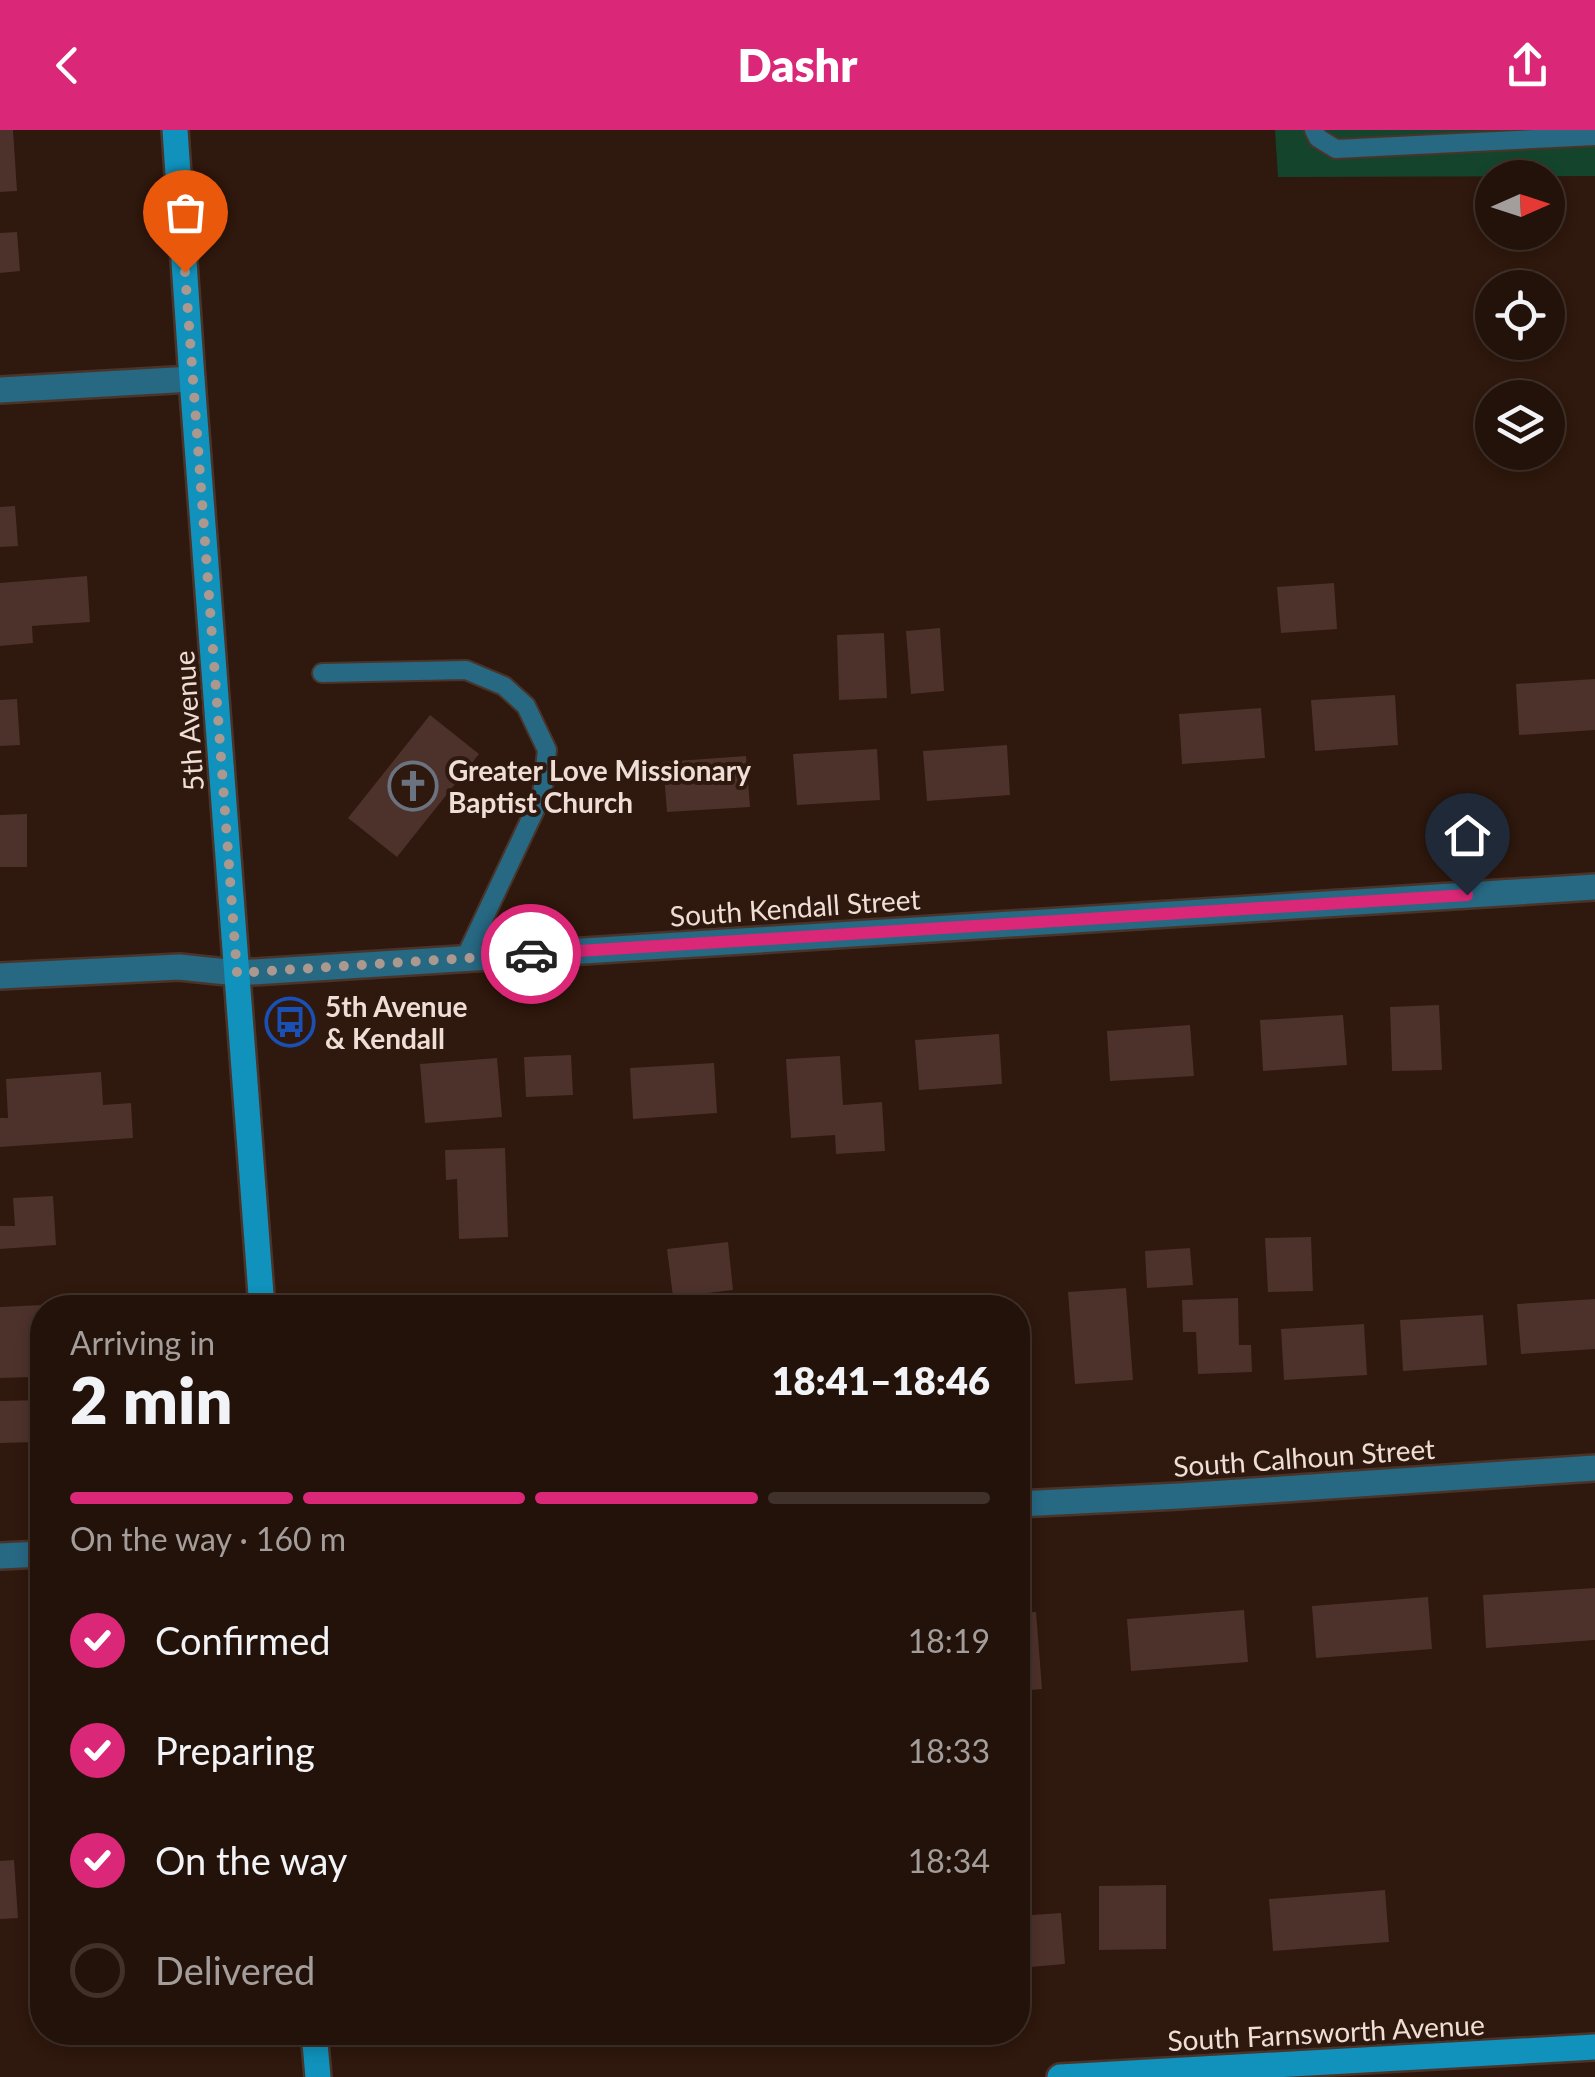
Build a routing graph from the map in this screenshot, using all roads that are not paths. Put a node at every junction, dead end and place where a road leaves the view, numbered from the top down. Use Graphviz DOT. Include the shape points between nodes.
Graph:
graph roads {
  1 [pos="176,130"];
  2 [pos="1314,130"];
  3 [pos="1595,136"];
  4 [pos="192,379"];
  5 [pos="0,390"];
  6 [pos="322,673"];
  7 [pos="1595,887"];
  8 [pos="465,958"];
  9 [pos="237,973"];
  10 [pos="0,976"];
  11 [pos="261,1295"];
  12 [pos="1595,1468"];
  13 [pos="1030,1503"];
  14 [pos="30,1555"];
  15 [pos="0,1556"];
  16 [pos="315,2045"];
  17 [pos="1595,2047"];
  18 [pos="318,2077"];
  19 [pos="1060,2077"];
  1 -- 4 [label="street, 5th Avenue"];
  2 -- 3 [label="lane" via="1336,149"];
  4 -- 5 [label="street"];
  4 -- 9 [label="street, 5th Avenue"];
  6 -- 8 [label="lane" via="466,670 504,686 526,706 547,750 542,795"];
  7 -- 8 [label="street, South Kendall Street"];
  8 -- 9 [label="street, South Kendall Street"];
  9 -- 10 [label="street, South Kendall Street" via="179,966"];
  9 -- 11 [label="street, 5th Avenue"];
  12 -- 13 [label="street, South Calhoun Street"];
  14 -- 15 [label="street"];
  16 -- 18 [label="street"];
  17 -- 19 [label="street, South Farnsworth Avenue"];
}
